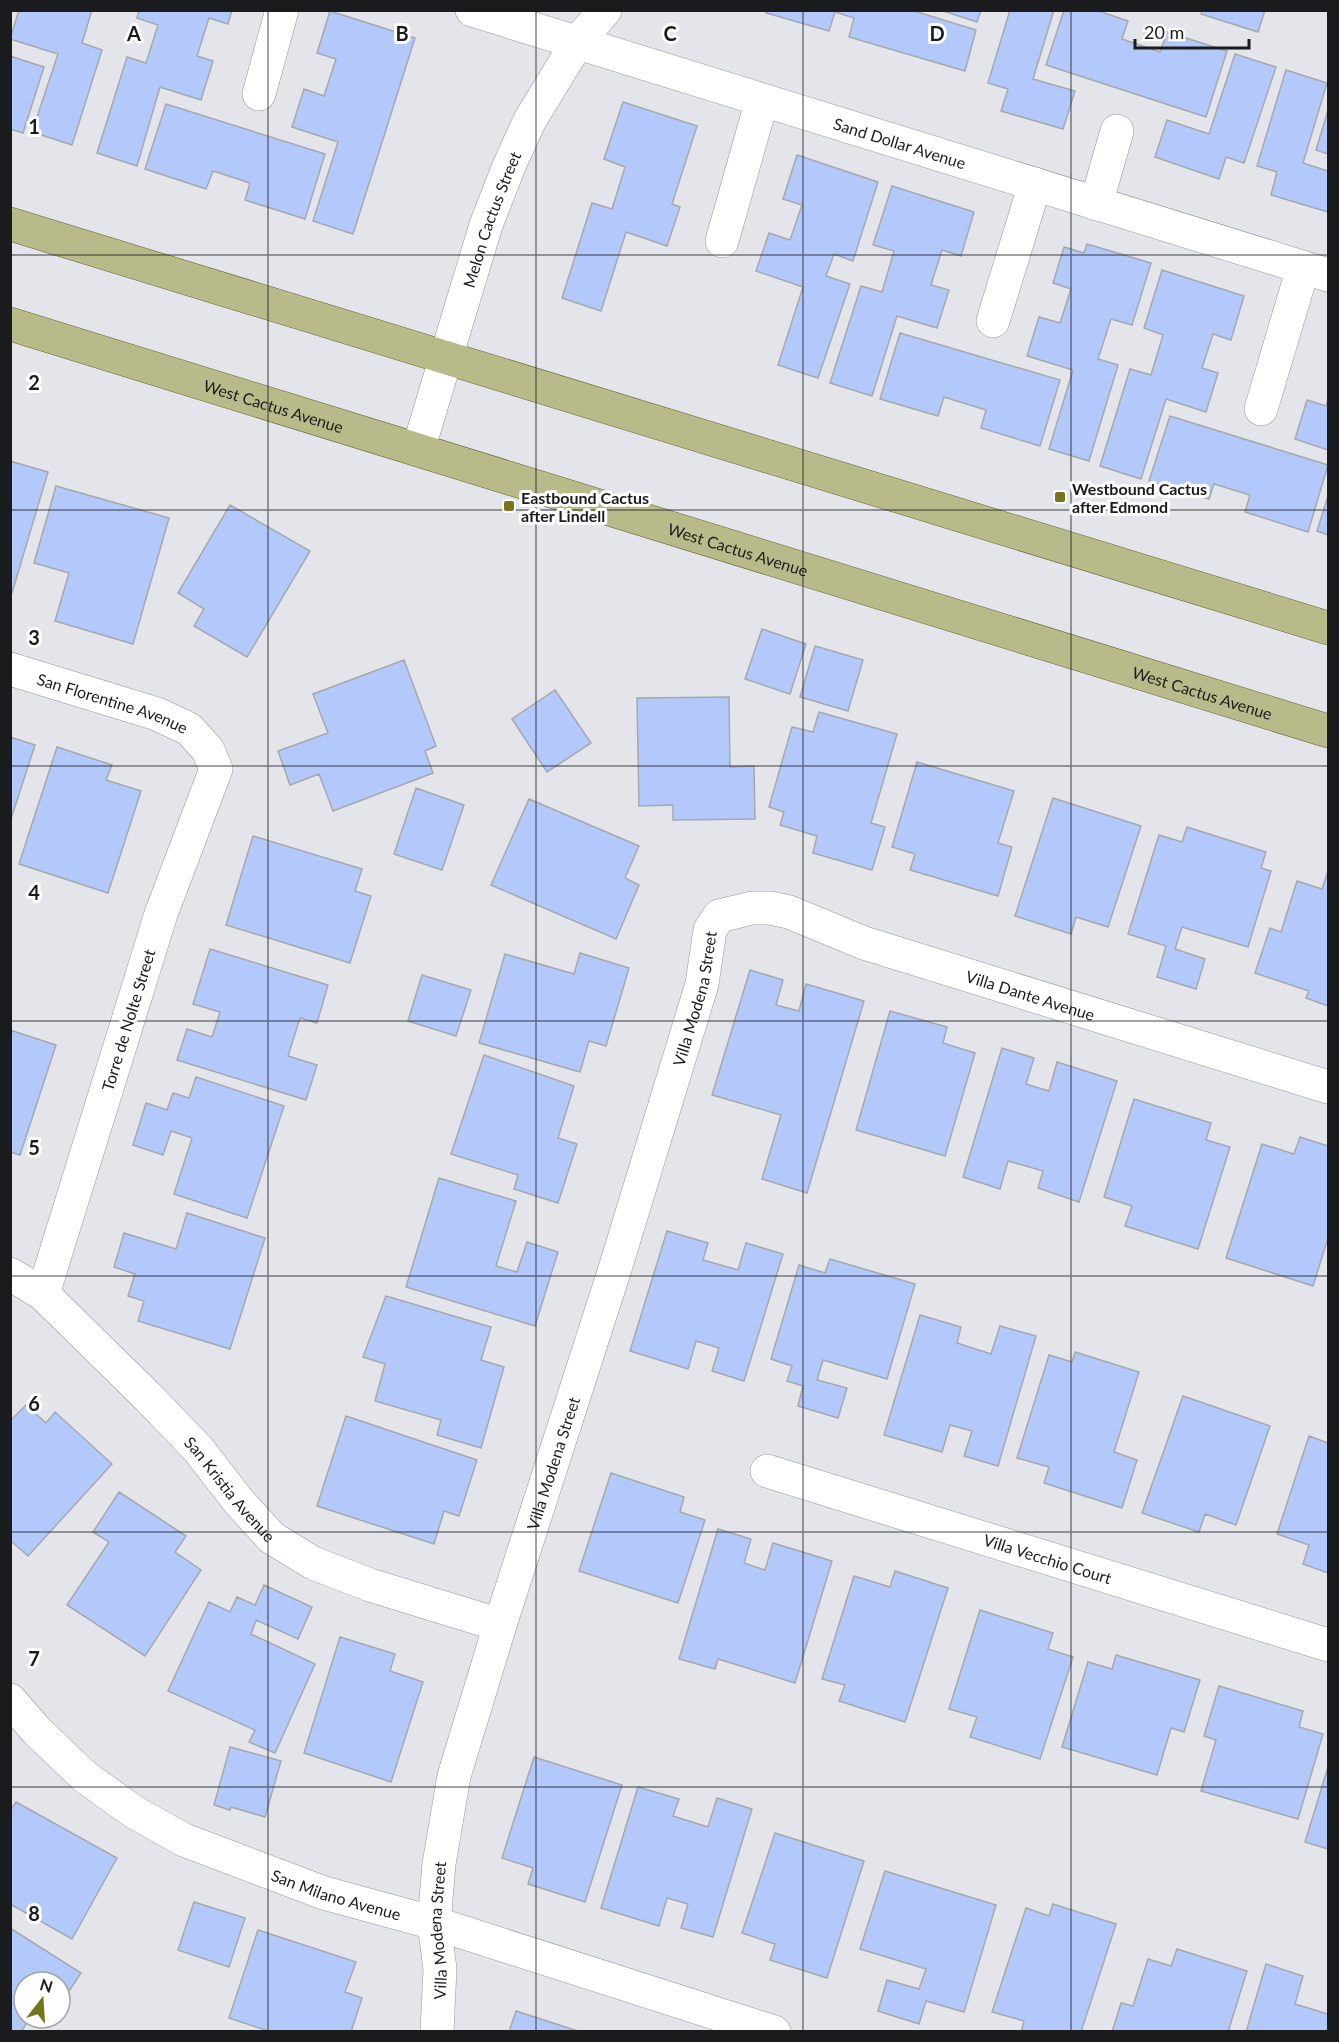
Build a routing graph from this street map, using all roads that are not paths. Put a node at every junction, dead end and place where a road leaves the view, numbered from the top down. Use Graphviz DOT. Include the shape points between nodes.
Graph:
graph roads {
  1 [pos="282,10"];
  2 [pos="472,10"];
  3 [pos="604,10"];
  4 [pos="576,43"];
  5 [pos="259,94"];
  6 [pos="762,100"];
  7 [pos="1117,130"];
  8 [pos="1035,184"];
  9 [pos="1096,204"];
  10 [pos="10,224"];
  11 [pos="722,241"];
  12 [pos="1316,272"];
  13 [pos="993,321"];
  14 [pos="10,324"];
  15 [pos="447,357"];
  16 [pos="1261,409"];
  17 [pos="418,450"];
  18 [pos="1329,628"];
  19 [pos="10,669"];
  20 [pos="1329,731"];
  21 [pos="208,750"];
  22 [pos="734,912"];
  23 [pos="1329,1087"];
  24 [pos="10,1274"];
  25 [pos="42,1294"];
  26 [pos="767,1471"];
  27 [pos="500,1624"];
  28 [pos="1329,1645"];
  29 [pos="12,1704"];
  30 [pos="434,1923"];
  31 [pos="437,2031"];
  32 [pos="774,2031"];
  1 -- 5 [label="street"];
  2 -- 4 [label="street, Sand Dollar Avenue"];
  3 -- 4 [label="street, Melon Cactus Street"];
  4 -- 6 [label="street, Sand Dollar Avenue"];
  4 -- 15 [label="street, Melon Cactus Street" via="530,120 509,166 486,225"];
  6 -- 8 [label="street, Sand Dollar Avenue"];
  6 -- 11 [label="street"];
  7 -- 9 [label="street"];
  8 -- 9 [label="street, Sand Dollar Avenue"];
  8 -- 13 [label="street"];
  9 -- 12 [label="street, Sand Dollar Avenue"];
  10 -- 15 [label="main road"];
  12 -- 16 [label="street"];
  14 -- 17 [label="main road, West Cactus Avenue"];
  15 -- 17 [label="street, Melon Cactus Street"];
  15 -- 18 [label="main road"];
  17 -- 20 [label="main road, West Cactus Avenue"];
  19 -- 21 [label="street, San Florentine Avenue" via="157,714 189,729"];
  21 -- 25 [label="street, Torre de Nolte Street" via="216,770 161,914"];
  22 -- 23 [label="street, Villa Dante Avenue" via="752,908 789,912 864,944"];
  22 -- 27 [label="street, Villa Modena Street" via="719,916 710,930 702,984"];
  24 -- 25 [label="street, San Kristia Avenue"];
  25 -- 27 [label="street, San Kristia Avenue" via="198,1449 273,1538 313,1563 370,1585"];
  26 -- 28 [label="street, Villa Vecchio Court"];
  27 -- 30 [label="street, Villa Modena Street" via="454,1776"];
  29 -- 30 [label="street, San Milano Avenue" via="84,1776 134,1812 184,1840 324,1893"];
  30 -- 31 [label="street, Villa Modena Street" via="440,1970"];
  30 -- 32 [label="street, San Milano Avenue"];
}
